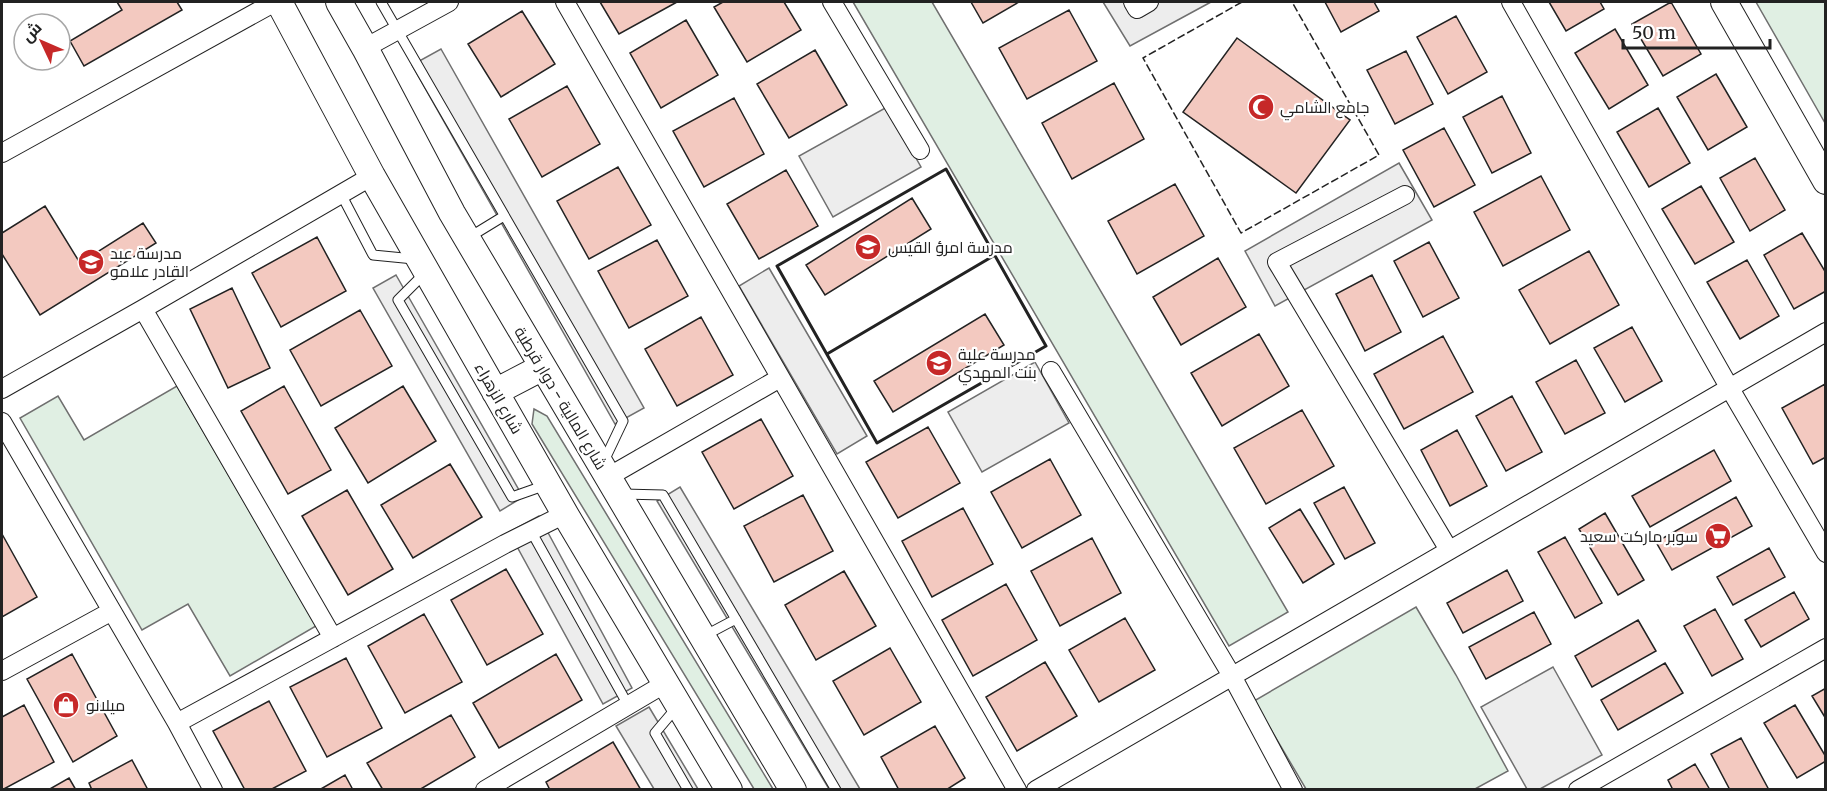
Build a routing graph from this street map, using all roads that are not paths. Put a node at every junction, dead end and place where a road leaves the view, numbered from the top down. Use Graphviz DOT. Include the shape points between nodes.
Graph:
graph roads {
  1 [pos="277,2"];
  2 [pos="339,2"];
  3 [pos="381,2"];
  4 [pos="449,2"];
  5 [pos="564,2"];
  6 [pos="832,2"];
  7 [pos="1132,2"];
  8 [pos="1149,2"];
  9 [pos="1511,2"];
  10 [pos="1724,2"];
  11 [pos="396,30"];
  12 [pos="365,48"];
  13 [pos="920,150"];
  14 [pos="2,153"];
  15 [pos="372,176"];
  16 [pos="1826,181"];
  17 [pos="340,194"];
  18 [pos="1405,195"];
  19 [pos="504,216"];
  20 [pos="467,239"];
  21 [pos="423,265"];
  22 [pos="143,309"];
  23 [pos="1826,332"];
  24 [pos="543,367"];
  25 [pos="1051,371"];
  26 [pos="780,378"];
  27 [pos="1729,387"];
  28 [pos="2,389"];
  29 [pos="495,392"];
  30 [pos="2,422"];
  31 [pos="609,479"];
  32 [pos="548,484"];
  33 [pos="565,514"];
  34 [pos="531,531"];
  35 [pos="1449,550"];
  36 [pos="1826,553"];
  37 [pos="112,611"];
  38 [pos="736,619"];
  39 [pos="703,637"];
  40 [pos="333,638"];
  41 [pos="1826,648"];
  42 [pos="2,671"];
  43 [pos="1232,676"];
  44 [pos="672,694"];
  45 [pos="628,705"];
  46 [pos="177,723"];
  47 [pos="213,789"];
  48 [pos="485,789"];
  49 [pos="688,789"];
  50 [pos="729,789"];
  51 [pos="793,789"];
  52 [pos="836,789"];
  53 [pos="1017,789"];
  54 [pos="1036,789"];
  55 [pos="1293,789"];
  56 [pos="1578,789"];
  1 -- 14 [label="street"];
  1 -- 15 [label="main road, شارع الزهراء"];
  2 -- 12 [label="main road, شارع المالية - دوار قرطبة"];
  3 -- 11 [label="lane"];
  4 -- 11 [label="street"];
  5 -- 26 [label="street"];
  6 -- 13 [label="street"];
  7 -- 8 [label="street" via="1137,9"];
  9 -- 27 [label="street"];
  10 -- 16 [label="main road"];
  11 -- 12 [label="street"];
  11 -- 19 [label="lane"];
  12 -- 20 [label="main road, شارع المالية - دوار قرطبة"];
  15 -- 17 [label="street"];
  15 -- 21 [label="main road, شارع الزهراء"];
  17 -- 21 [label="lane" via="374,255"];
  17 -- 22 [label="street"];
  18 -- 35 [label="street" via="1277,262"];
  19 -- 20 [label="lane"];
  19 -- 31 [label="lane" via="623,421"];
  20 -- 24 [label="main road, شارع المالية - دوار قرطبة"];
  21 -- 29 [label="main road, شارع الزهراء"];
  21 -- 32 [label="lane" via="398,300 512,497"];
  22 -- 28 [label="street"];
  22 -- 40 [label="street"];
  23 -- 27 [label="street"];
  24 -- 29 [label="main road"];
  24 -- 31 [label="main road, شارع المالية - دوار قرطبة"];
  25 -- 43 [label="street"];
  26 -- 31 [label="street"];
  26 -- 53 [label="street"];
  27 -- 35 [label="street"];
  27 -- 36 [label="street"];
  29 -- 32 [label="main road, شارع الزهراء"];
  30 -- 37 [label="street"];
  31 -- 38 [label="lane" via="663,495"];
  31 -- 39 [label="main road, شارع المالية - دوار قرطبة"];
  32 -- 33 [label="main road, شارع الزهراء"];
  33 -- 34 [label="street"];
  33 -- 44 [label="main road, شارع الزهراء"];
  34 -- 40 [label="street"];
  34 -- 45 [label="lane"];
  35 -- 43 [label="street"];
  37 -- 42 [label="street"];
  37 -- 46 [label="street"];
  38 -- 39 [label="lane"];
  38 -- 52 [label="lane"];
  39 -- 51 [label="main road, شارع المالية - دوار قرطبة"];
  40 -- 46 [label="street"];
  41 -- 56 [label="street"];
  43 -- 54 [label="street"];
  43 -- 55 [label="street"];
  44 -- 45 [label="street"];
  44 -- 49 [label="lane" via="655,733"];
  44 -- 50 [label="main road, شارع الزهراء"];
  45 -- 48 [label="street"];
  46 -- 47 [label="street"];
}
